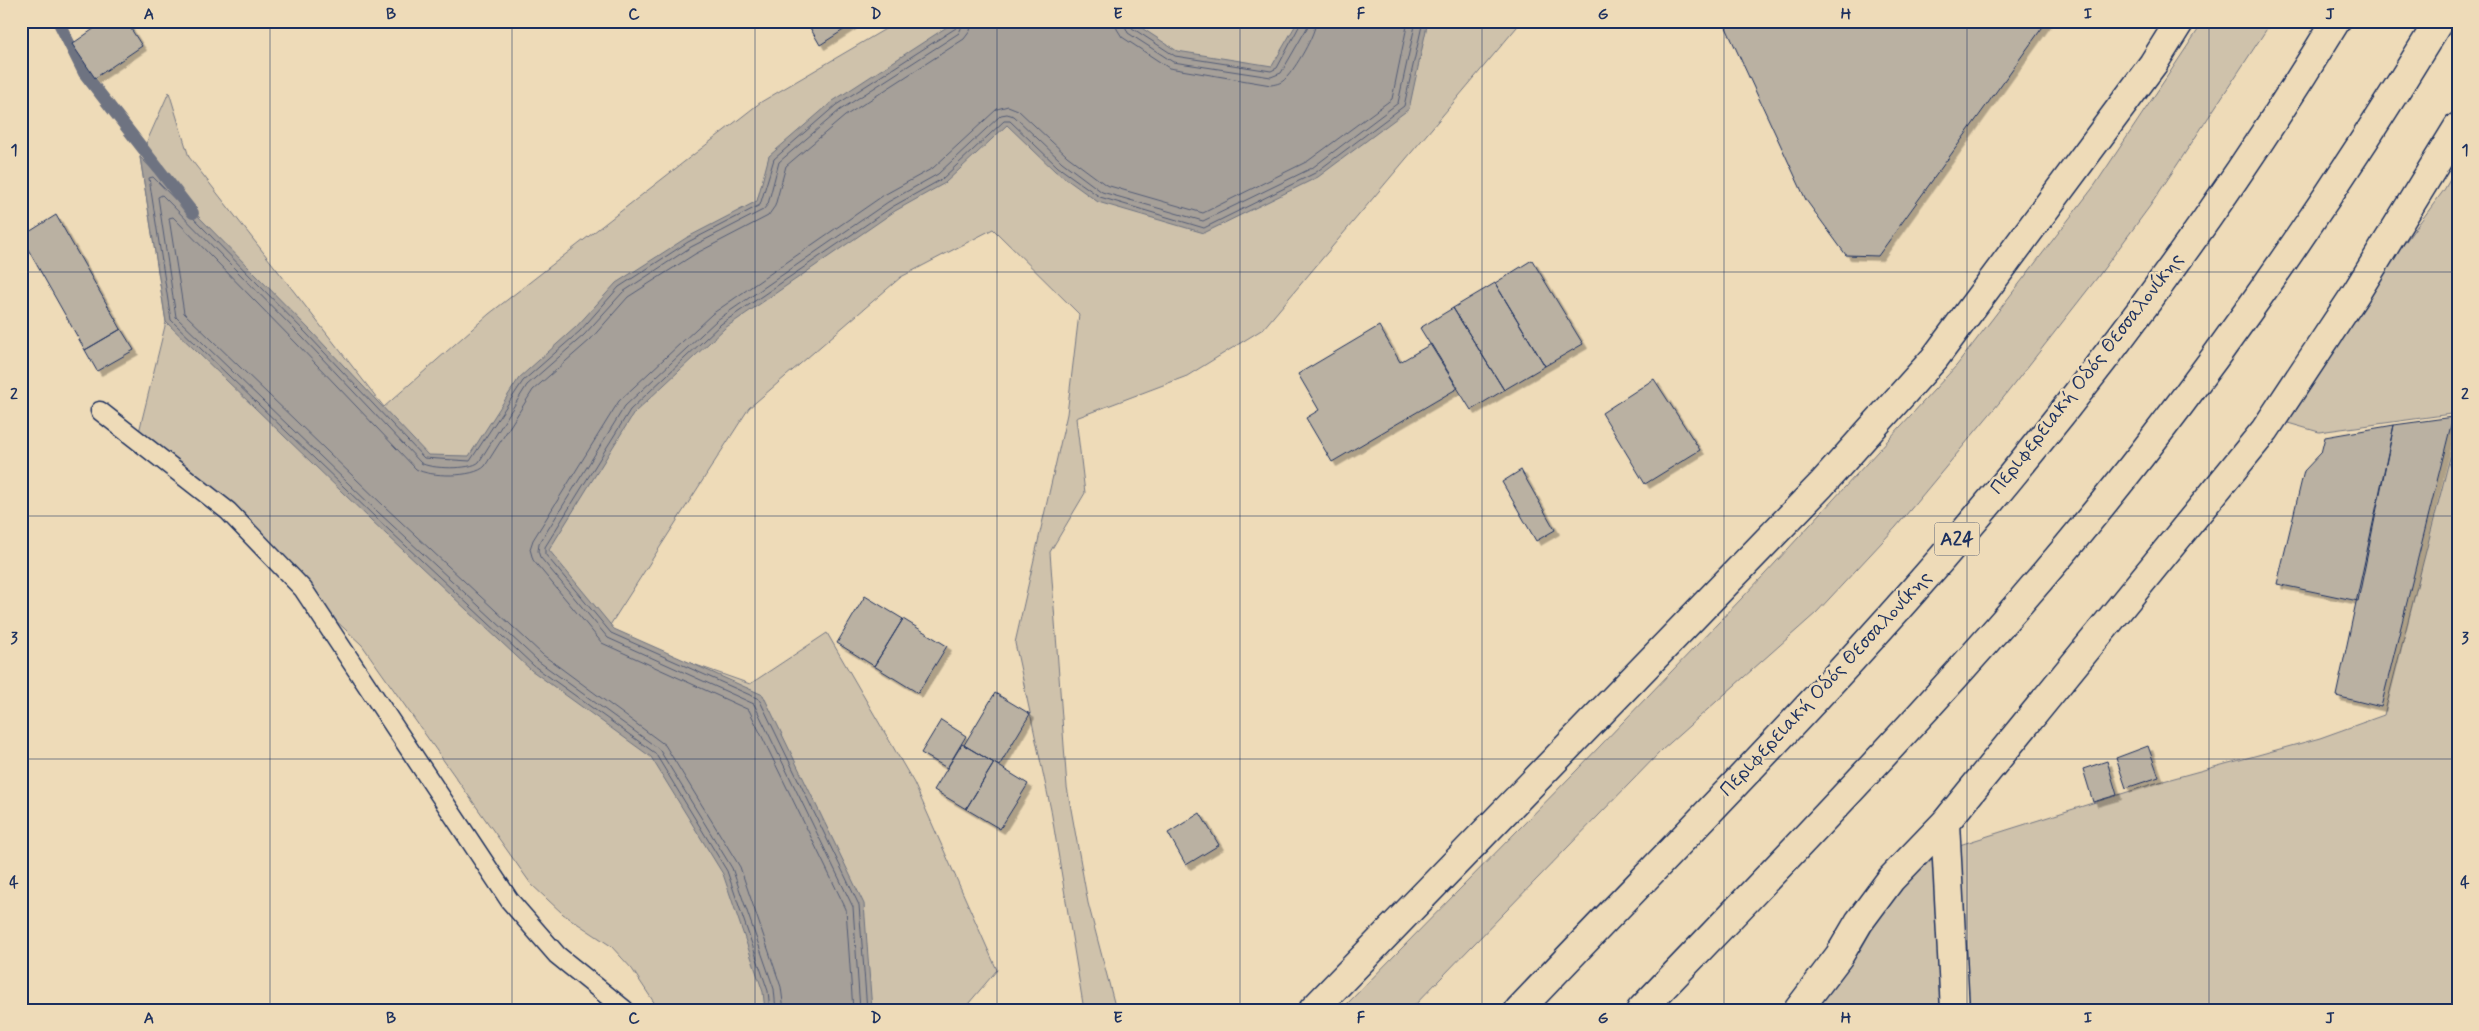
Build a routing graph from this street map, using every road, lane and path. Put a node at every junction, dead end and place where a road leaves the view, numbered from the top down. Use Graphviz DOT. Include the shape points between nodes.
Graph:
graph roads {
  1 [pos="2180,21"];
  2 [pos="2336,21"];
  3 [pos="2439,21"];
  4 [pos="2458,128"];
  5 [pos="100,411"];
  6 [pos="1945,823"];
  7 [pos="625,1010"];
  8 [pos="1313,1010"];
  9 [pos="1519,1010"];
  10 [pos="1641,1010"];
  11 [pos="1798,1010"];
  12 [pos="1955,1010"];
  1 -- 8 [label="main road" via="2113,119 1934,359 1821,486"];
  2 -- 9 [label="main road, Περιφερειακή Οδός Θεσσαλονίκης / Α24" via="2204,224 2076,394 1943,556 1803,711"];
  3 -- 10 [label="main road" via="2274,277 2145,450 2002,622 1866,773"];
  4 -- 6 [label="main road" via="2356,293 2265,430"];
  5 -- 7 [label="lane" via="228,511 303,589 510,900 557,955"];
  6 -- 11 [label="main road" via="1891,879"];
  6 -- 12 [label="main road"];
}
